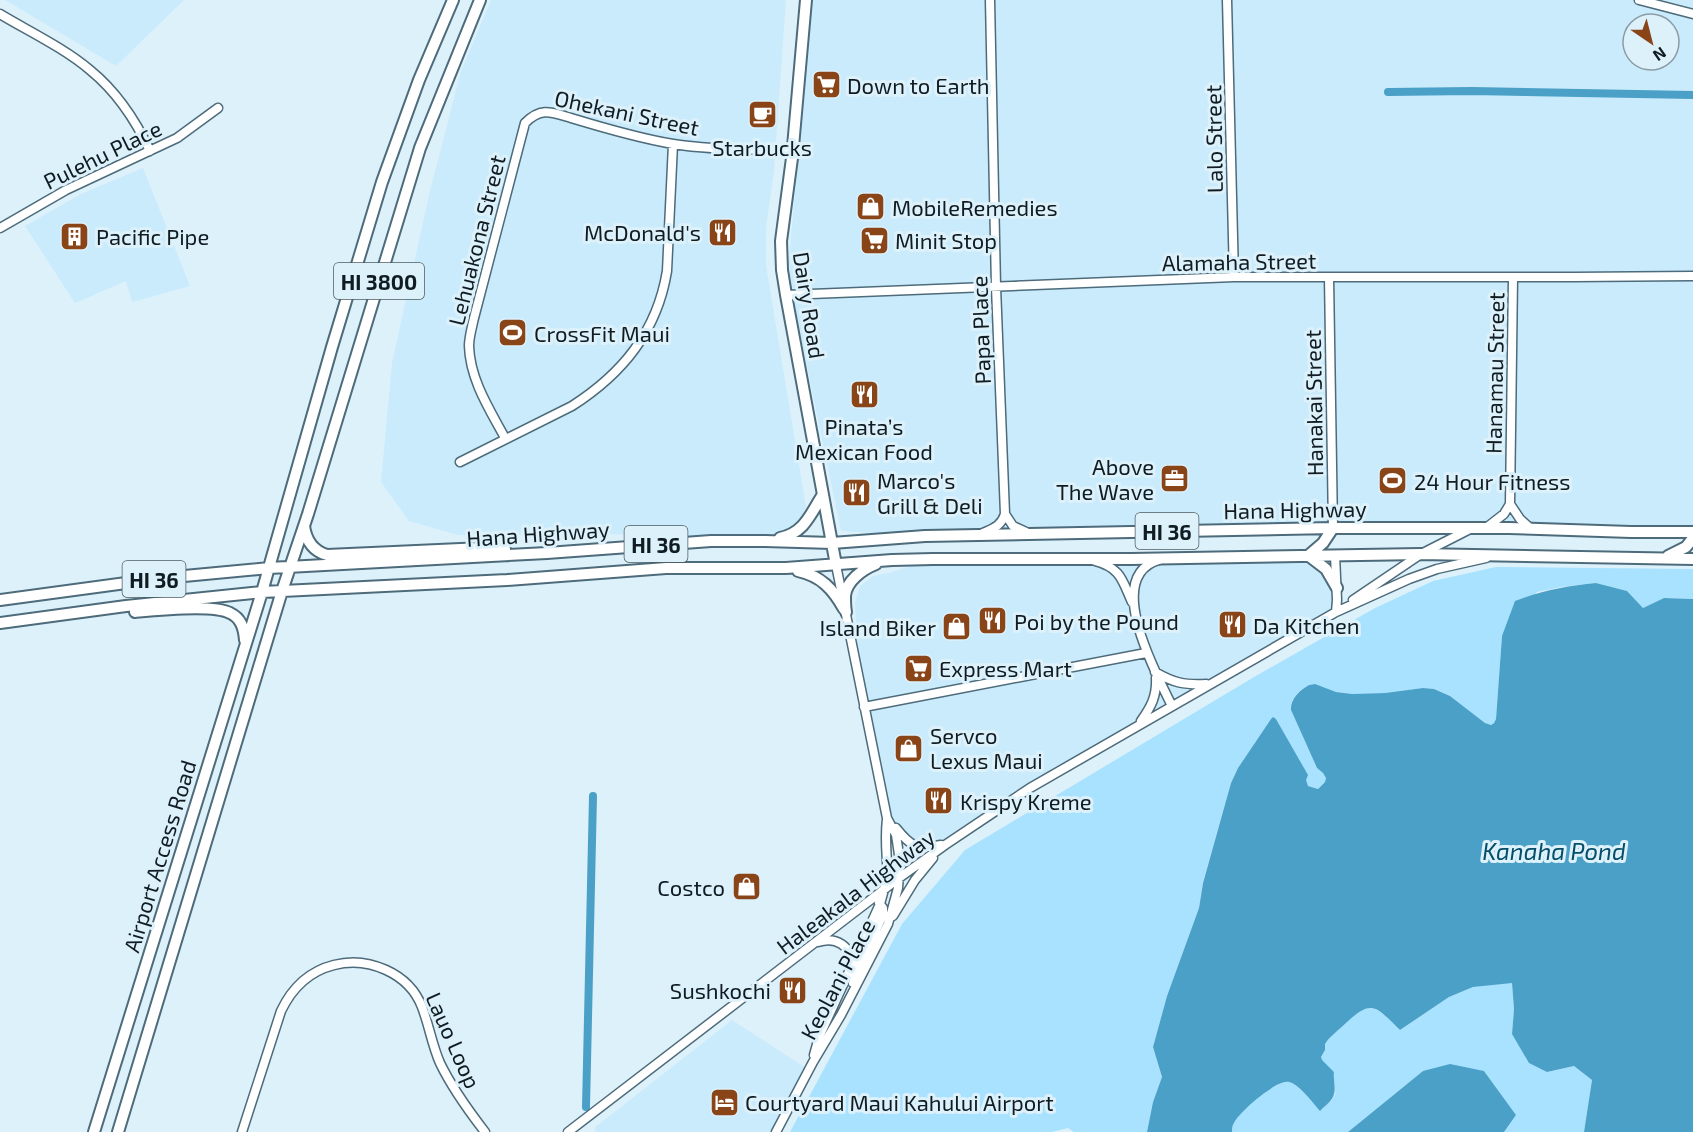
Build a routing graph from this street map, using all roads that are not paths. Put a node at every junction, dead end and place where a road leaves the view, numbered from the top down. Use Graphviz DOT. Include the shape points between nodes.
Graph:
graph roads {
  1 [pos="453,0"];
  2 [pos="480,0"];
  3 [pos="806,0"];
  4 [pos="990,0"];
  5 [pos="1227,0"];
  6 [pos="1639,0"];
  7 [pos="0,14"];
  8 [pos="1693,14"];
  9 [pos="218,108"];
  10 [pos="529,118"];
  11 [pos="673,144"];
  12 [pos="792,149"];
  13 [pos="150,151"];
  14 [pos="0,228"];
  15 [pos="1693,276"];
  16 [pos="1234,277"];
  17 [pos="1329,277"];
  18 [pos="1513,278"];
  19 [pos="996,287"];
  20 [pos="786,295"];
  21 [pos="505,438"];
  22 [pos="460,462"];
  23 [pos="822,496"];
  24 [pos="1510,504"];
  25 [pos="308,514"];
  26 [pos="1005,514"];
  27 [pos="1333,528"];
  28 [pos="1485,528"];
  29 [pos="1530,528"];
  30 [pos="1471,529"];
  31 [pos="1693,532"];
  32 [pos="1032,533"];
  33 [pos="980,535"];
  34 [pos="1693,538"];
  35 [pos="765,541"];
  36 [pos="832,543"];
  37 [pos="547,553"];
  38 [pos="1421,554"];
  39 [pos="1309,555"];
  40 [pos="1335,555"];
  41 [pos="1498,555"];
  42 [pos="1167,558"];
  43 [pos="1659,558"];
  44 [pos="1084,559"];
  45 [pos="1693,559"];
  46 [pos="892,560"];
  47 [pos="836,565"];
  48 [pos="290,567"];
  49 [pos="269,568"];
  50 [pos="786,568"];
  51 [pos="1337,588"];
  52 [pos="282,591"];
  53 [pos="262,592"];
  54 [pos="0,600"];
  55 [pos="1134,605"];
  56 [pos="846,612"];
  57 [pos="1336,612"];
  58 [pos="0,623"];
  59 [pos="246,646"];
  60 [pos="1146,653"];
  61 [pos="1155,672"];
  62 [pos="1209,684"];
  63 [pos="1172,706"];
  64 [pos="864,707"];
  65 [pos="1139,725"];
  66 [pos="887,818"];
  67 [pos="945,845"];
  68 [pos="899,878"];
  69 [pos="884,890"];
  70 [pos="877,901"];
  71 [pos="888,924"];
  72 [pos="815,943"];
  73 [pos="851,970"];
  74 [pos="852,994"];
  75 [pos="813,1062"];
  76 [pos="94,1132"];
  77 [pos="118,1132"];
  78 [pos="242,1132"];
  79 [pos="485,1132"];
  80 [pos="568,1132"];
  81 [pos="776,1132"];
  1 -- 49 [label="main road, HI 3800" via="382,182"];
  2 -- 25 [label="main road, HI 3800" via="420,148"];
  3 -- 12 [label="main road, Dairy Road"];
  4 -- 19 [label="street, Papa Place"];
  5 -- 16 [label="street, Lalo Street"];
  6 -- 8 [label="street"];
  7 -- 13 [label="street" via="90,70 121,102"];
  9 -- 13 [label="street, Pulehu Place" via="189,130"];
  10 -- 11 [label="street, Ohekani Street" via="551,112"];
  10 -- 21 [label="street, Lehuakona Street" via="524,123 469,344 476,381"];
  11 -- 12 [label="street, Ohekani Street"];
  11 -- 21 [label="street" via="667,271 658,309 641,340 612,376 589,395"];
  12 -- 20 [label="main road, Dairy Road" via="780,253"];
  13 -- 14 [label="street, Pulehu Place" via="66,190"];
  15 -- 18 [label="street, Alamaha Street"];
  16 -- 17 [label="street, Alamaha Street"];
  16 -- 19 [label="street, Alamaha Street"];
  17 -- 18 [label="street, Alamaha Street"];
  17 -- 27 [label="street, Hanakai Street"];
  18 -- 24 [label="street, Hanamau Street"];
  19 -- 20 [label="street, Alamaha Street"];
  19 -- 26 [label="street, Papa Place"];
  20 -- 23 [label="main road, Dairy Road"];
  21 -- 22 [label="street"];
  23 -- 35 [label="main road" via="797,532"];
  23 -- 36 [label="main road, Dairy Road"];
  24 -- 28 [label="street" via="1504,514"];
  24 -- 29 [label="street"];
  25 -- 37 [label="main road" via="304,526 307,538 314,549 327,555 483,548"];
  25 -- 48 [label="main road, HI 3800"];
  26 -- 32 [label="street" via="1016,528"];
  26 -- 33 [label="street" via="997,526"];
  27 -- 30 [label="main road, Hana Highway / HI 36"];
  27 -- 32 [label="main road, Hana Highway / HI 36"];
  27 -- 39 [label="main road"];
  27 -- 40 [label="main road"];
  28 -- 29 [label="main road, Hana Highway / HI 36"];
  28 -- 30 [label="main road, Hana Highway / HI 36"];
  29 -- 31 [label="main road, Hana Highway / HI 36"];
  30 -- 38 [label="street, Haleakala Highway"];
  32 -- 33 [label="main road, Hana Highway / HI 36"];
  33 -- 36 [label="main road, Hana Highway / HI 36"];
  34 -- 43 [label="main road, HI 36" via="1680,551"];
  35 -- 36 [label="main road, Hana Highway / HI 36"];
  35 -- 37 [label="main road, Hana Highway / HI 36"];
  36 -- 47 [label="main road, Dairy Road"];
  37 -- 48 [label="main road, Hana Highway / HI 36"];
  38 -- 40 [label="main road, Hana Highway / HI 36"];
  38 -- 41 [label="main road, Hana Highway / HI 36"];
  38 -- 57 [label="street, Haleakala Highway"];
  39 -- 40 [label="main road, Hana Highway / HI 36"];
  39 -- 42 [label="main road, Hana Highway / HI 36"];
  39 -- 51 [label="main road" via="1326,569"];
  40 -- 51 [label="street"];
  41 -- 43 [label="main road, Hana Highway / HI 36"];
  41 -- 57 [label="street, Haleakala Highway" via="1437,569"];
  42 -- 44 [label="main road, Hana Highway / HI 36"];
  42 -- 55 [label="street" via="1149,564 1141,572"];
  43 -- 45 [label="main road, Hana Highway / HI 36"];
  44 -- 46 [label="main road, Hana Highway / HI 36"];
  44 -- 55 [label="street" via="1116,570"];
  46 -- 47 [label="main road, Hana Highway / HI 36"];
  46 -- 56 [label="main road" via="874,564 854,579 845,594"];
  47 -- 50 [label="main road, Hana Highway / HI 36"];
  47 -- 56 [label="street"];
  48 -- 49 [label="main road, Hana Highway / HI 36"];
  48 -- 52 [label="main road, HI 3800"];
  49 -- 53 [label="main road, HI 3800"];
  49 -- 54 [label="main road, Hana Highway / HI 36"];
  50 -- 52 [label="main road, Hana Highway / HI 36" via="666,568"];
  50 -- 56 [label="main road" via="810,573 823,581"];
  51 -- 57 [label="street"];
  52 -- 53 [label="main road, Hana Highway / HI 36"];
  52 -- 77 [label="main road, Airport Access Road / HI 3800"];
  53 -- 58 [label="main road, Hana Highway / HI 36"];
  53 -- 59 [label="main road, Airport Access Road / HI 3800"];
  55 -- 60 [label="street"];
  56 -- 64 [label="street"];
  57 -- 62 [label="street, Haleakala Highway"];
  58 -- 59 [label="main road" via="40,623 176,609 221,610 243,624"];
  59 -- 76 [label="main road, Airport Access Road / HI 3800"];
  60 -- 61 [label="street"];
  60 -- 64 [label="street"];
  61 -- 62 [label="street" via="1177,683"];
  61 -- 63 [label="street"];
  61 -- 65 [label="street" via="1155,697"];
  62 -- 63 [label="street, Haleakala Highway"];
  63 -- 65 [label="street, Haleakala Highway"];
  64 -- 66 [label="street"];
  65 -- 67 [label="street, Haleakala Highway" via="1030,788"];
  66 -- 67 [label="street" via="912,845"];
  66 -- 68 [label="street" via="896,835"];
  66 -- 69 [label="street"];
  67 -- 68 [label="street, Haleakala Highway"];
  67 -- 71 [label="street" via="915,880"];
  68 -- 69 [label="street, Haleakala Highway"];
  68 -- 71 [label="street, Keolani Place"];
  69 -- 70 [label="street, Haleakala Highway"];
  70 -- 72 [label="street, Haleakala Highway"];
  70 -- 73 [label="street, Keolani Place"];
  70 -- 74 [label="street" via="884,915 856,972"];
  71 -- 74 [label="street, Keolani Place"];
  72 -- 73 [label="street" via="830,940 843,945 850,954"];
  72 -- 80 [label="street, Haleakala Highway"];
  73 -- 75 [label="street, Keolani Place" via="819,1037"];
  74 -- 75 [label="street, Keolani Place"];
  75 -- 81 [label="street, Keolani Place"];
  78 -- 79 [label="street, Lauo Loop" via="281,1011 290,995 320,969 352,963 388,971 413,991 439,1060 460,1099"];
}
